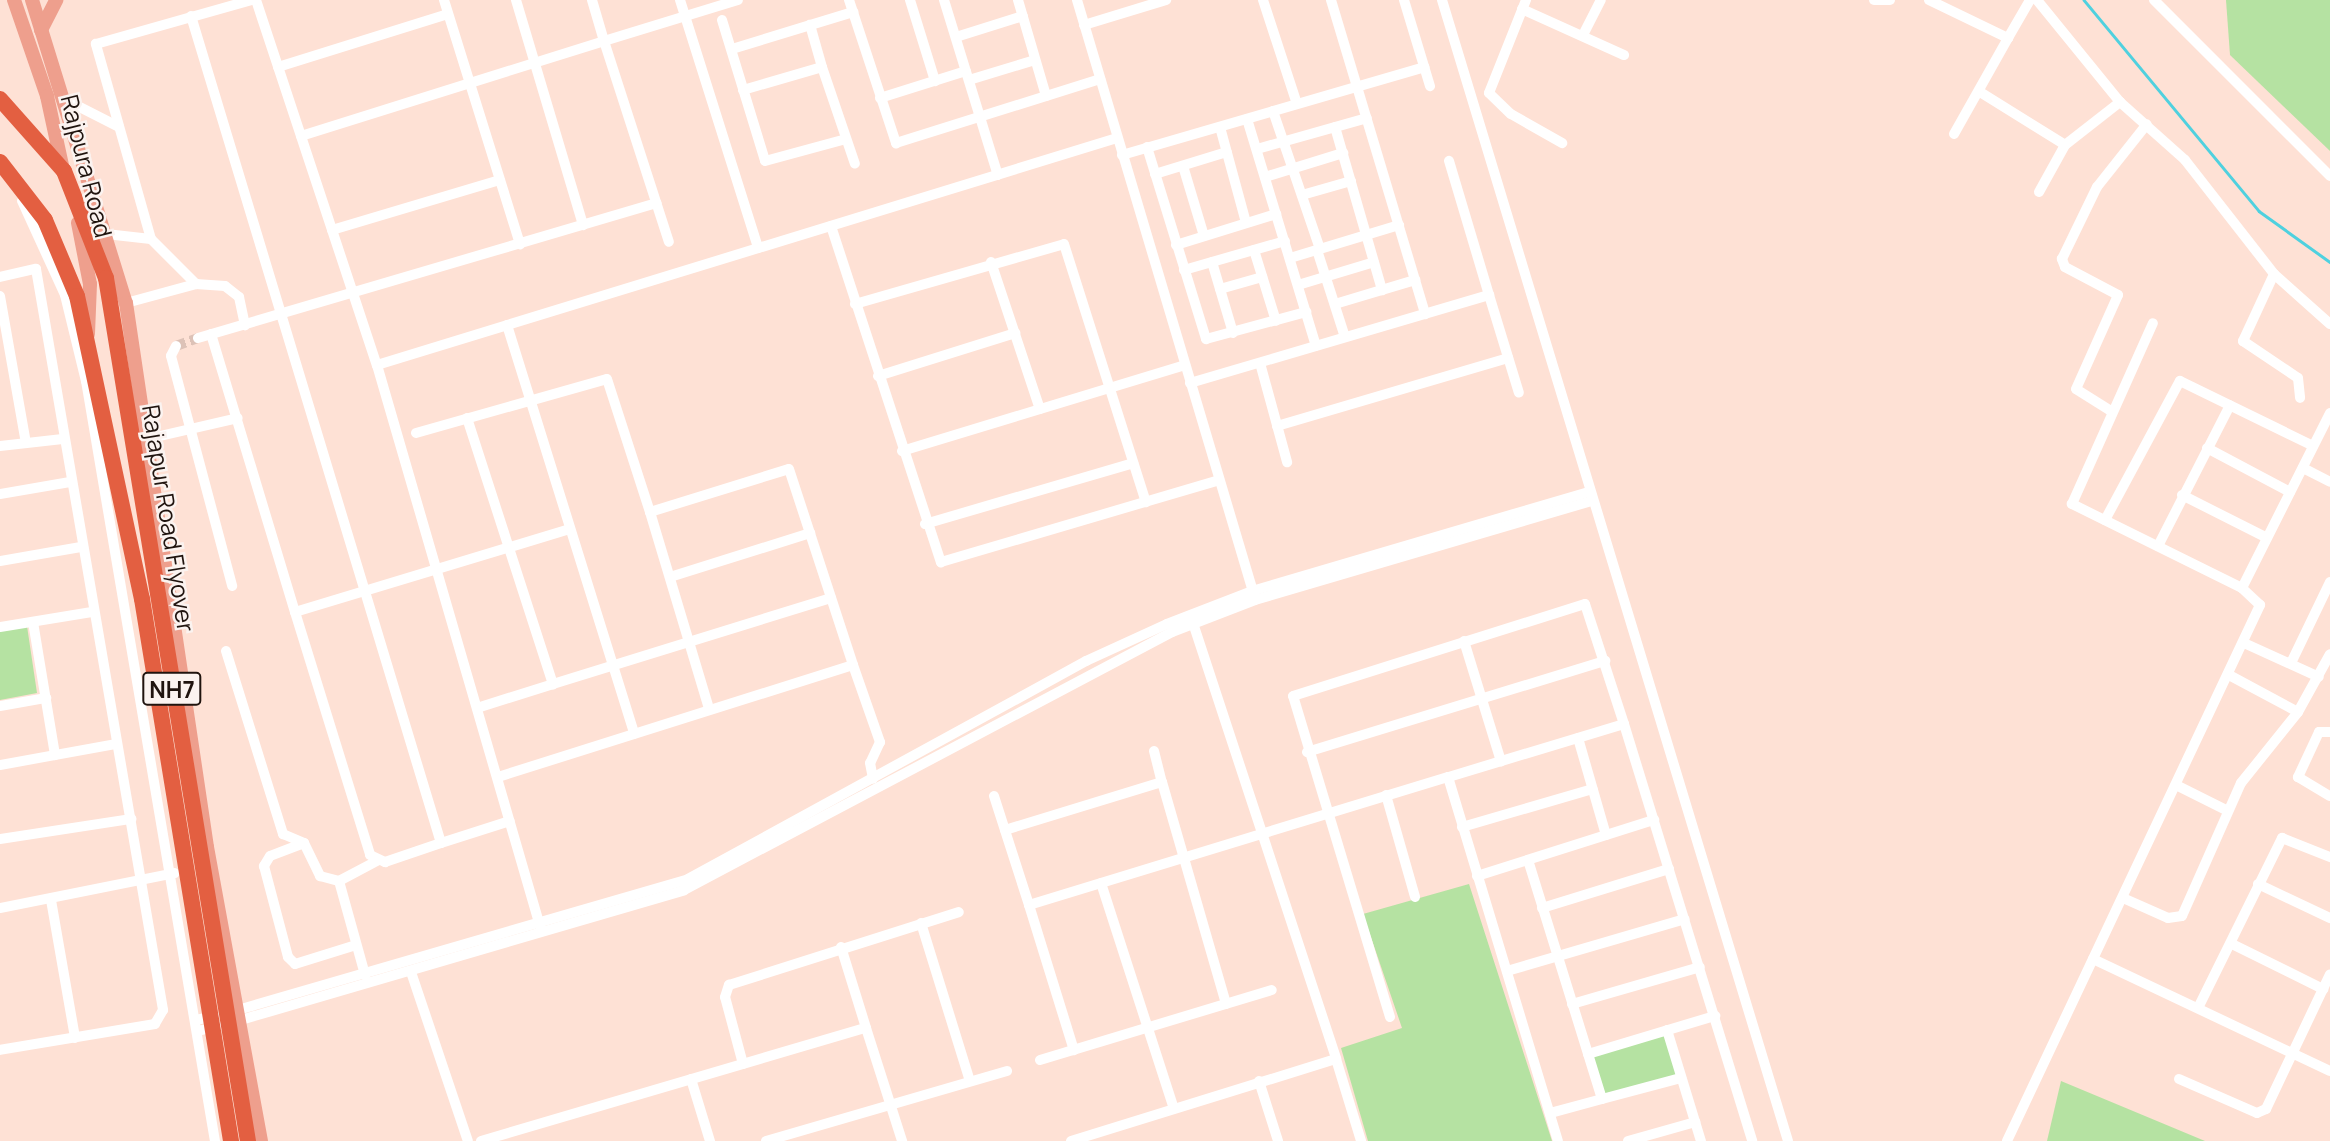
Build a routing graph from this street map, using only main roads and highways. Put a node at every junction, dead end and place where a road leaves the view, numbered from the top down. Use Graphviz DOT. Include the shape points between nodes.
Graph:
graph roads {
  1 [pos="15,0"];
  2 [pos="33,0"];
  3 [pos="57,0"];
  4 [pos="0,5"];
  5 [pos="41,30"];
  6 [pos="0,99"];
  7 [pos="0,162"];
  8 [pos="87,347"];
  9 [pos="142,598"];
  10 [pos="231,1141"];
  11 [pos="248,1141"];
  12 [pos="261,1141"];
  1 -- 4 [label="main road"];
  1 -- 8 [label="main road, Rajpura Road" via="47,96 81,233 90,284"];
  2 -- 5 [label="main road, Rajpura Road"];
  3 -- 5 [label="main road"];
  5 -- 12 [label="main road, Rajpura Road" via="126,303 211,865"];
  6 -- 11 [label="highway, Rajapur Road Flyover / NH7" via="64,171 106,278"];
  7 -- 8 [label="highway, Rajpura Road / NH7" via="45,220 77,296"];
  8 -- 9 [label="highway, Rajpura Road / NH7"];
  9 -- 10 [label="highway, Rajapur Road Flyover / NH7"];
}
